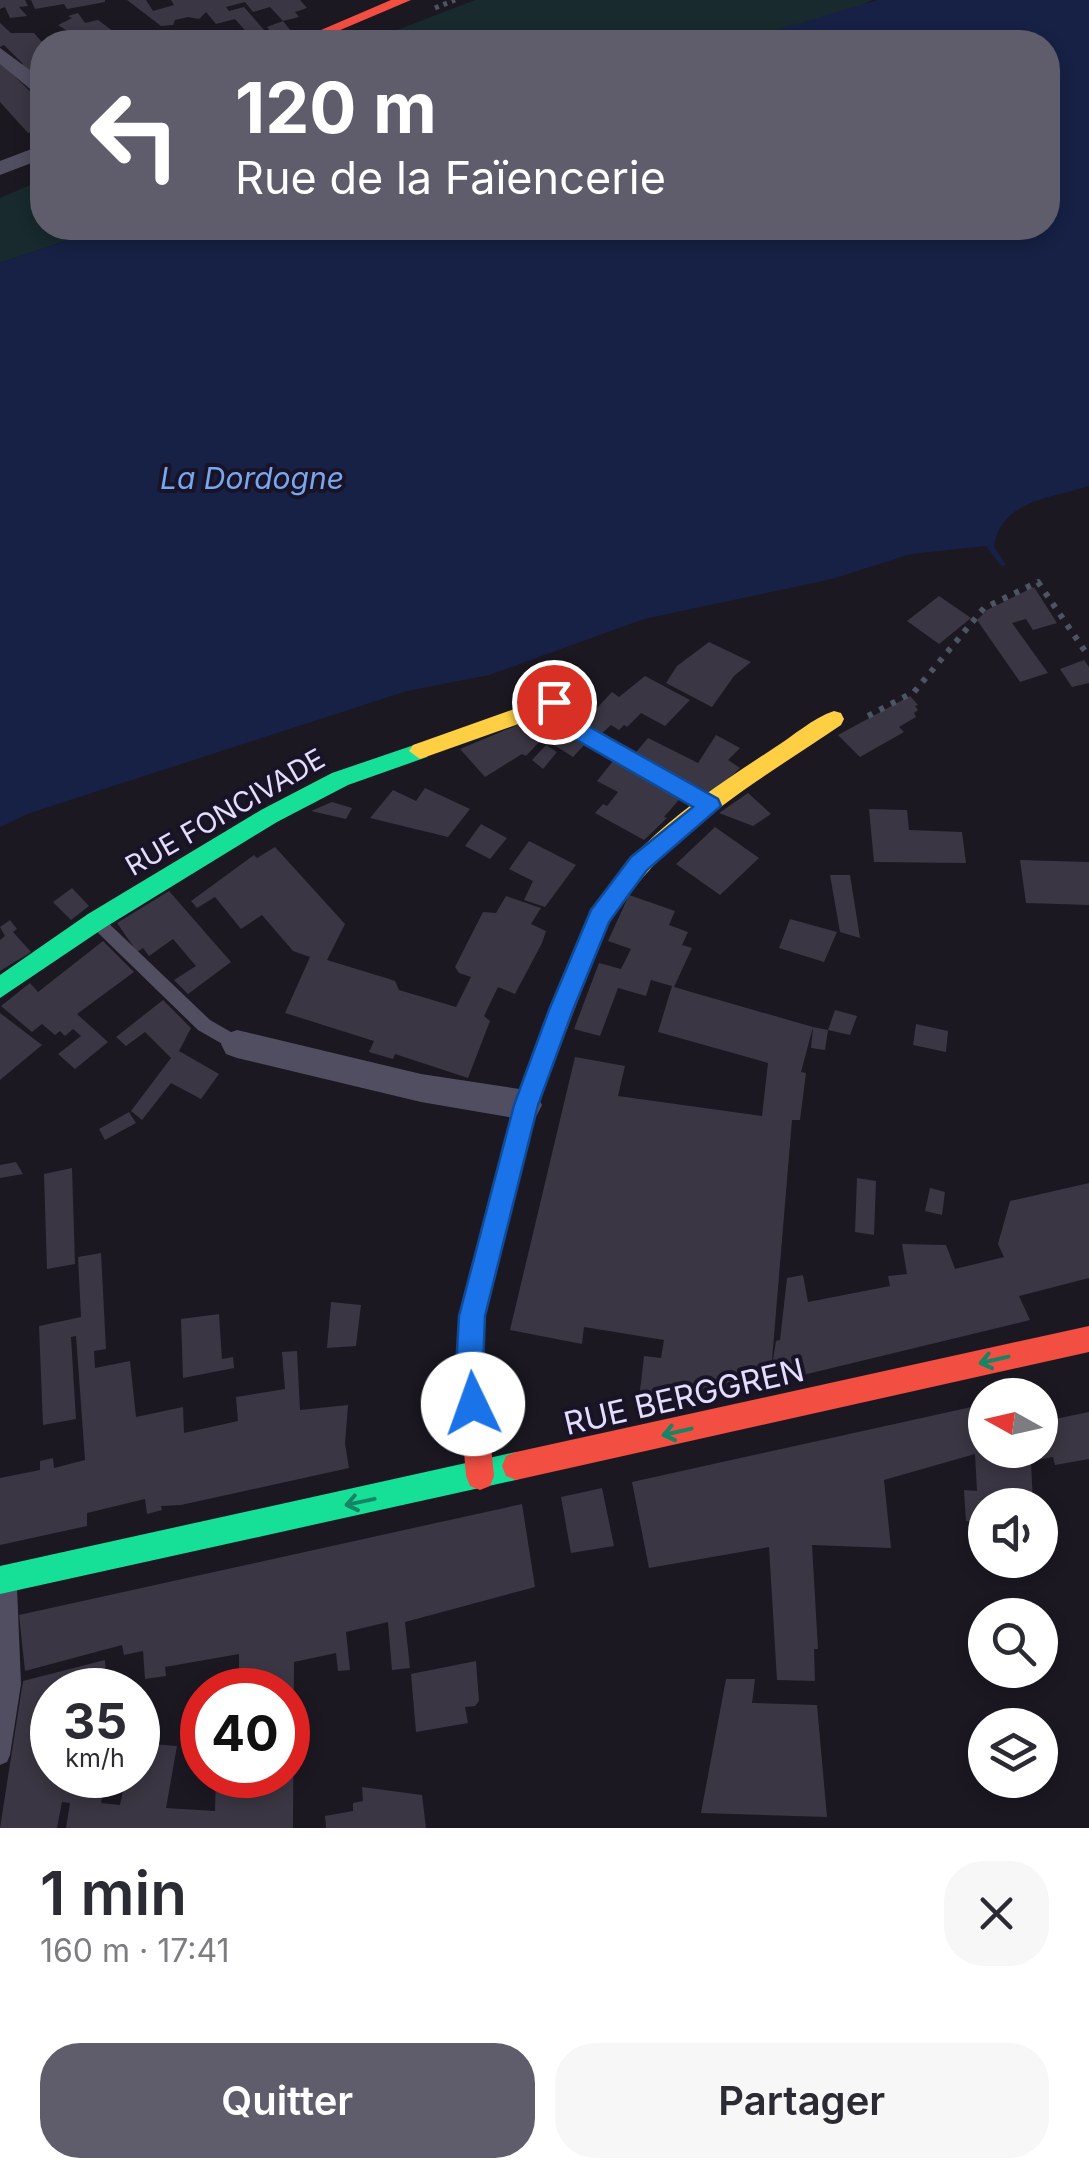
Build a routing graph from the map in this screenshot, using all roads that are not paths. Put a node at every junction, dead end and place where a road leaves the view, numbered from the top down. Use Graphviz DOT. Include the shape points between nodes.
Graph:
graph roads {
  1 [pos="404,0"];
  2 [pos="330,30"];
  3 [pos="0,54"];
  4 [pos="30,79"];
  5 [pos="30,156"];
  6 [pos="0,169"];
  7 [pos="554,702"];
  8 [pos="834,719"];
  9 [pos="710,806"];
  10 [pos="96,921"];
  11 [pos="0,988"];
  12 [pos="237,1044"];
  13 [pos="526,1105"];
  14 [pos="1089,1339"];
  15 [pos="480,1476"];
  16 [pos="4,1580"];
  17 [pos="0,1755"];
  1 -- 2 [label="street"];
  3 -- 4 [label="street"];
  5 -- 6 [label="street"];
  7 -- 9 [label="lane" via="568,725"];
  7 -- 10 [label="street, RUE FONCIVADE" via="340,779"];
  8 -- 9 [label="street"];
  9 -- 13 [label="street" via="639,864 600,917"];
  10 -- 11 [label="street, RUE FONCIVADE"];
  10 -- 12 [label="lane" via="204,1025"];
  12 -- 13 [label="street" via="421,1088"];
  13 -- 15 [label="street" via="472,1316"];
  14 -- 15 [label="street, RUE BERGGREN, one-way"];
  15 -- 16 [label="street, RUE BERGGREN, one-way"];
  16 -- 17 [label="lane" via="11,1684"];
}
